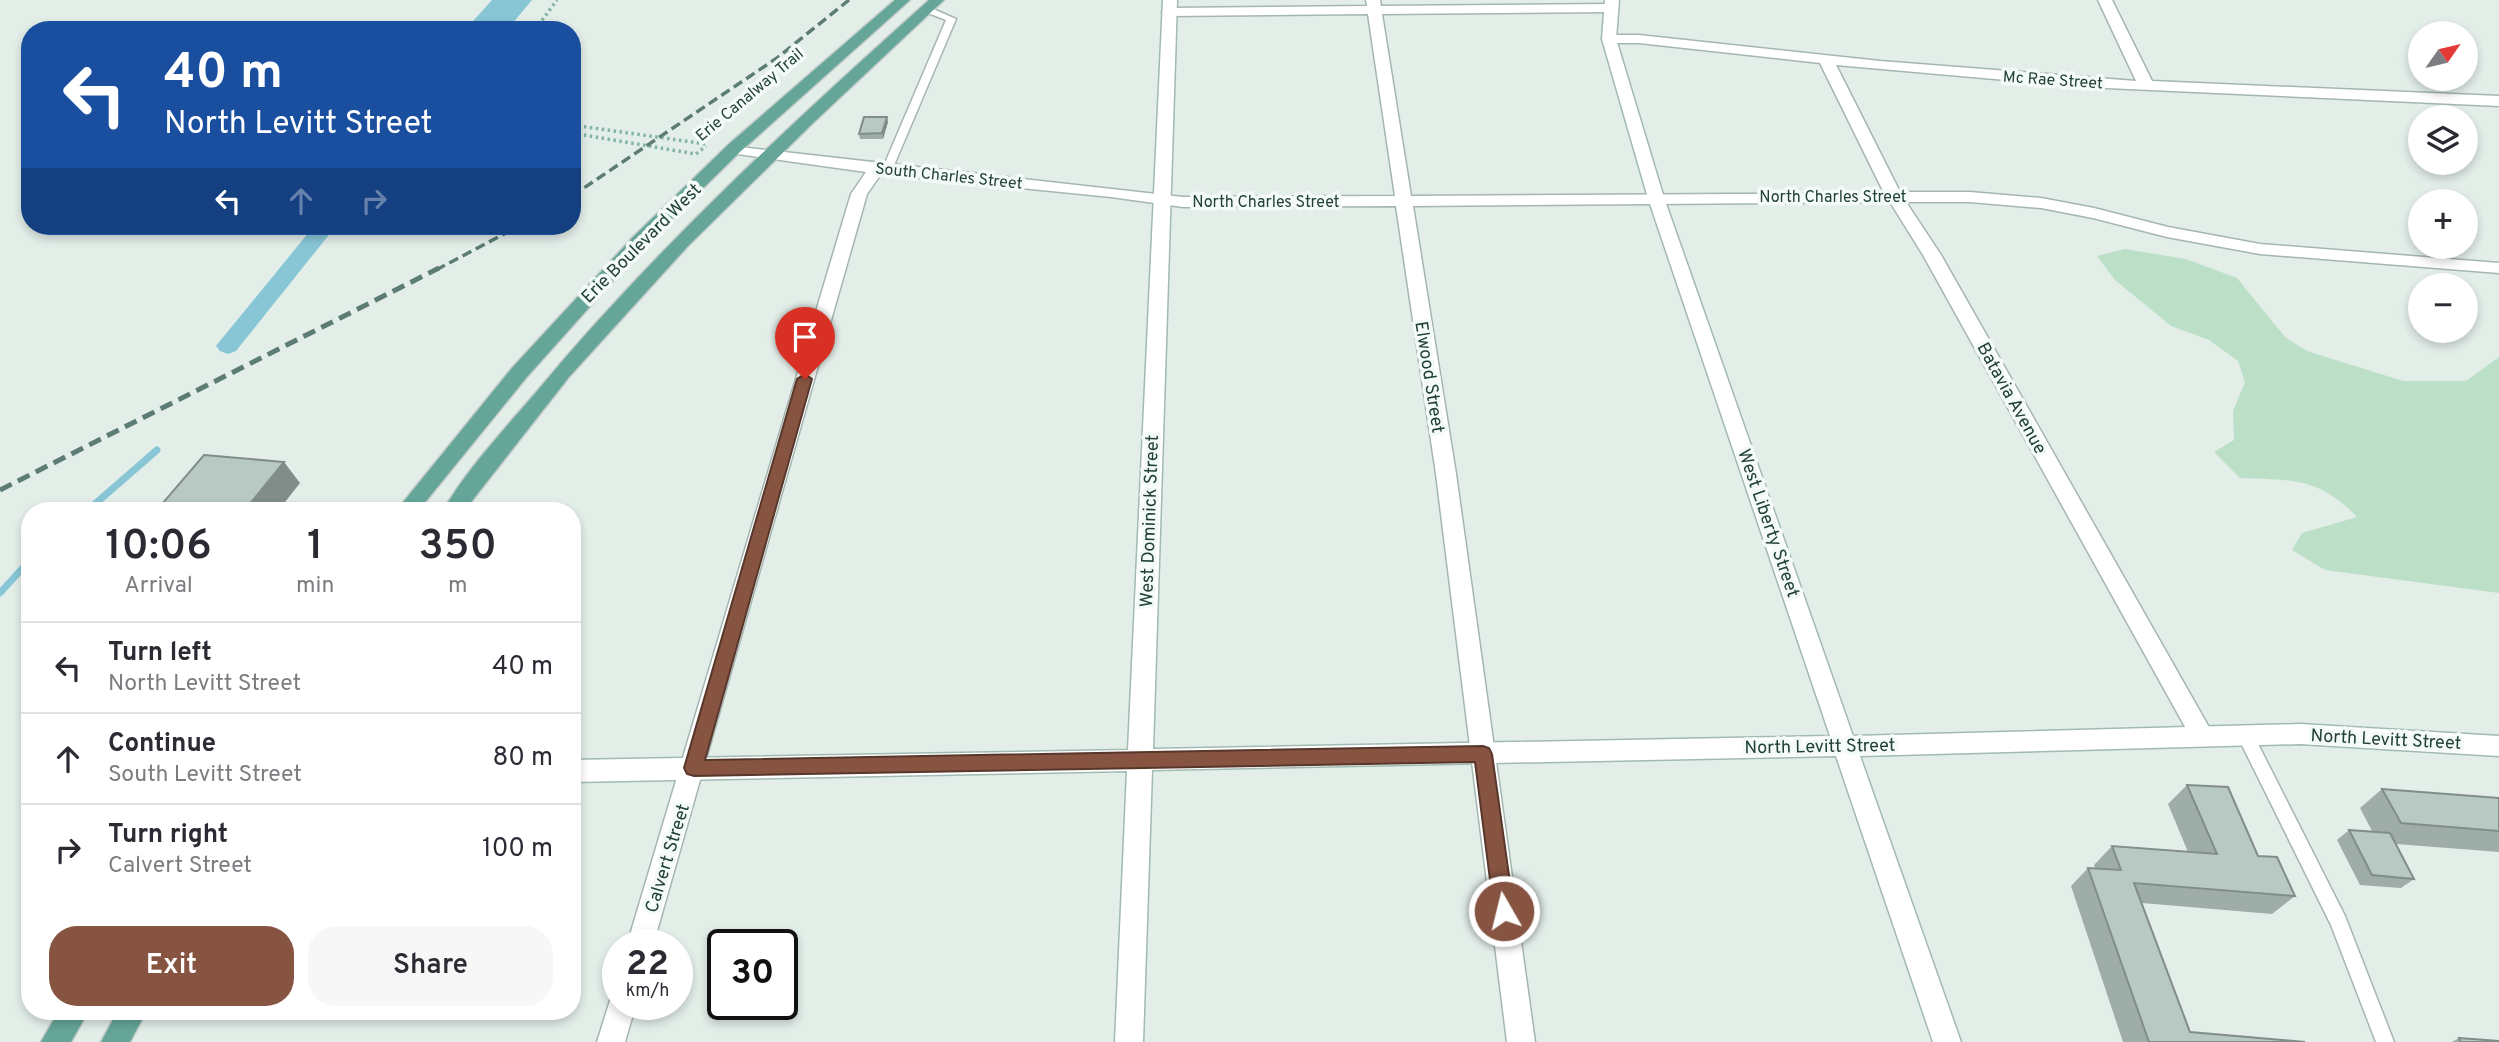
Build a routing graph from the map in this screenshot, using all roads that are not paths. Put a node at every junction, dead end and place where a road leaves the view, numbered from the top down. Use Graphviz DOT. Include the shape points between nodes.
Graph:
graph roads {
  1 [pos="903,0"];
  2 [pos="2105,0"];
  3 [pos="1372,4"];
  4 [pos="1611,4"];
  5 [pos="932,5"];
  6 [pos="1170,6"];
  7 [pos="1609,39"];
  8 [pos="1826,60"];
  9 [pos="2146,85"];
  10 [pos="2499,101"];
  11 [pos="737,149"];
  12 [pos="771,153"];
  13 [pos="881,169"];
  14 [pos="1894,196"];
  15 [pos="1656,198"];
  16 [pos="1161,199"];
  17 [pos="1402,200"];
  18 [pos="2499,268"];
  19 [pos="413,502"];
  20 [pos="460,502"];
  21 [pos="2245,735"];
  22 [pos="2202,736"];
  23 [pos="1847,746"];
  24 [pos="2499,746"];
  25 [pos="1483,754"];
  26 [pos="1140,760"];
  27 [pos="694,768"];
  28 [pos="581,771"];
  29 [pos="645,929"];
  30 [pos="69,1020"];
  31 [pos="127,1020"];
  32 [pos="617,1020"];
  33 [pos="55,1042"];
  34 [pos="115,1042"];
  35 [pos="611,1042"];
  36 [pos="1129,1042"];
  37 [pos="1521,1042"];
  38 [pos="1947,1042"];
  39 [pos="2385,1042"];
  1 -- 11 [label="main road, Erie Boulevard West"];
  2 -- 9 [label="street"];
  3 -- 4 [label="street"];
  3 -- 6 [label="street"];
  3 -- 17 [label="street, Elwood Street"];
  4 -- 7 [label="street, West Liberty Street"];
  5 -- 12 [label="main road, Erie Boulevard West"];
  5 -- 13 [label="lane" via="951,19"];
  6 -- 16 [label="street, West Dominick Street"];
  7 -- 8 [label="street, Mc Rae Street"];
  7 -- 15 [label="street, West Liberty Street"];
  8 -- 9 [label="street, Mc Rae Street"];
  8 -- 14 [label="street, Batavia Avenue"];
  9 -- 10 [label="street, Mc Rae Street"];
  11 -- 12 [label="street, South Charles Street"];
  11 -- 19 [label="main road, Erie Boulevard West" via="641,239 537,352"];
  12 -- 13 [label="street, South Charles Street"];
  12 -- 20 [label="main road, Erie Boulevard West" via="643,281"];
  13 -- 16 [label="street, South Charles Street"];
  13 -- 27 [label="street, Calvert Street" via="859,194"];
  14 -- 15 [label="street, North Charles Street"];
  14 -- 18 [label="street, North Charles Street" via="2041,203 2260,249"];
  14 -- 22 [label="street, Batavia Avenue" via="1933,256"];
  15 -- 17 [label="street, North Charles Street"];
  15 -- 23 [label="street, West Liberty Street"];
  16 -- 17 [label="street, North Charles Street"];
  16 -- 26 [label="street, West Dominick Street"];
  17 -- 25 [label="street, Elwood Street" via="1446,474"];
  21 -- 22 [label="street, North Levitt Street"];
  21 -- 24 [label="street, North Levitt Street" via="2314,734"];
  21 -- 39 [label="lane" via="2339,922"];
  22 -- 23 [label="street, North Levitt Street"];
  23 -- 25 [label="street, North Levitt Street"];
  23 -- 38 [label="street, West Liberty Street"];
  25 -- 26 [label="street, North Levitt Street"];
  25 -- 37 [label="street, Elwood Street"];
  26 -- 27 [label="street, North Levitt Street"];
  26 -- 36 [label="street, West Dominick Street"];
  27 -- 28 [label="street, North Levitt Street"];
  27 -- 29 [label="street, Calvert Street"];
  30 -- 33 [label="main road"];
  31 -- 34 [label="main road"];
  32 -- 35 [label="street"];
}
